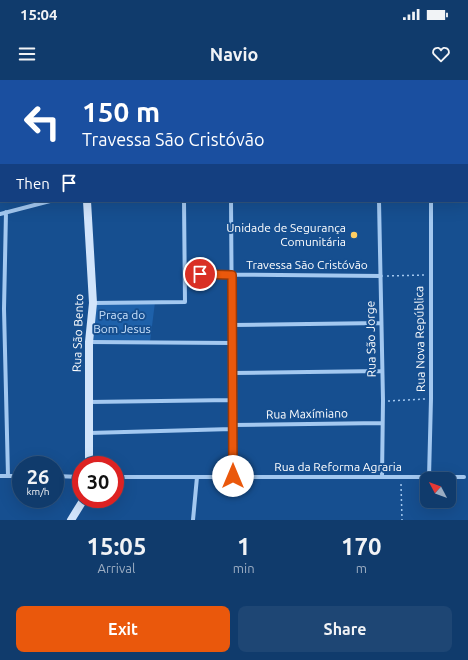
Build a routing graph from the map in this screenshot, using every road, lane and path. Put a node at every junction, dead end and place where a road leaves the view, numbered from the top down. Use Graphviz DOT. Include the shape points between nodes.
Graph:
graph roads {
  1 [pos="46,202"];
  2 [pos="87,202"];
  3 [pos="184,202"];
  4 [pos="231,202"];
  5 [pos="379,202"];
  6 [pos="430,202"];
  7 [pos="6,212"];
  8 [pos="0,214"];
  9 [pos="185,274"];
  10 [pos="232,275"];
  11 [pos="430,275"];
  12 [pos="381,276"];
  13 [pos="93,303"];
  14 [pos="2,309"];
  15 [pos="380,323"];
  16 [pos="232,325"];
  17 [pos="89,342"];
  18 [pos="232,343"];
  19 [pos="381,371"];
  20 [pos="232,373"];
  21 [pos="3,391"];
  22 [pos="431,399"];
  23 [pos="232,400"];
  24 [pos="383,400"];
  25 [pos="89,402"];
  26 [pos="382,423"];
  27 [pos="232,427"];
  28 [pos="89,433"];
  29 [pos="88,456"];
  30 [pos="429,472"];
  31 [pos="0,476"];
  32 [pos="8,476"];
  33 [pos="12,476"];
  34 [pos="233,476"];
  35 [pos="124,477"];
  36 [pos="197,477"];
  37 [pos="382,477"];
  38 [pos="401,477"];
  39 [pos="420,477"];
  40 [pos="456,477"];
  41 [pos="464,477"];
  42 [pos="78,508"];
  43 [pos="71,520"];
  44 [pos="193,520"];
  45 [pos="402,520"];
  1 -- 7 [label="street"];
  2 -- 13 [label="street, Rua São Bento"];
  3 -- 9 [label="street"];
  4 -- 10 [label="street"];
  5 -- 12 [label="street, Rua São Jorge"];
  6 -- 11 [label="street, Rua Nova República"];
  7 -- 8 [label="street"];
  7 -- 14 [label="street"];
  9 -- 10 [label="street, Travessa São Cristóvão"];
  9 -- 13 [label="street" via="185,302"];
  10 -- 12 [label="street, Travessa São Cristóvão"];
  10 -- 16 [label="street"];
  11 -- 12 [label="path, Travessa São Cristóvão"];
  11 -- 22 [label="street, Rua Nova República"];
  12 -- 15 [label="street, Rua São Jorge"];
  13 -- 17 [label="street, Rua São Bento"];
  14 -- 21 [label="street"];
  15 -- 16 [label="street"];
  15 -- 19 [label="street, Rua São Jorge"];
  16 -- 18 [label="street"];
  17 -- 18 [label="street"];
  17 -- 25 [label="street, Rua São Bento"];
  18 -- 20 [label="street"];
  19 -- 20 [label="street"];
  19 -- 24 [label="street, Rua São Jorge"];
  20 -- 23 [label="street"];
  21 -- 32 [label="street"];
  22 -- 24 [label="path"];
  22 -- 30 [label="street, Rua Nova República"];
  23 -- 25 [label="street"];
  23 -- 27 [label="street"];
  24 -- 26 [label="street, Rua São Jorge"];
  25 -- 28 [label="street, Rua São Bento"];
  26 -- 27 [label="street, Rua Maxímiano"];
  26 -- 37 [label="street, Rua São Jorge"];
  27 -- 28 [label="street, Rua Maxímiano"];
  27 -- 34 [label="street"];
  28 -- 29 [label="street, Rua São Bento"];
  31 -- 32 [label="street"];
  32 -- 33 [label="street"];
  34 -- 36 [label="street, Rua da Reforma Agraria"];
  34 -- 37 [label="street, Rua da Reforma Agraria"];
  35 -- 36 [label="street, Rua da Reforma Agraria"];
  36 -- 44 [label="street"];
  37 -- 38 [label="street, Rua da Reforma Agraria"];
  38 -- 39 [label="street, Rua da Reforma Agraria"];
  38 -- 45 [label="path"];
  40 -- 41 [label="street, Rua da Reforma Agraria"];
  42 -- 43 [label="street"];
}
